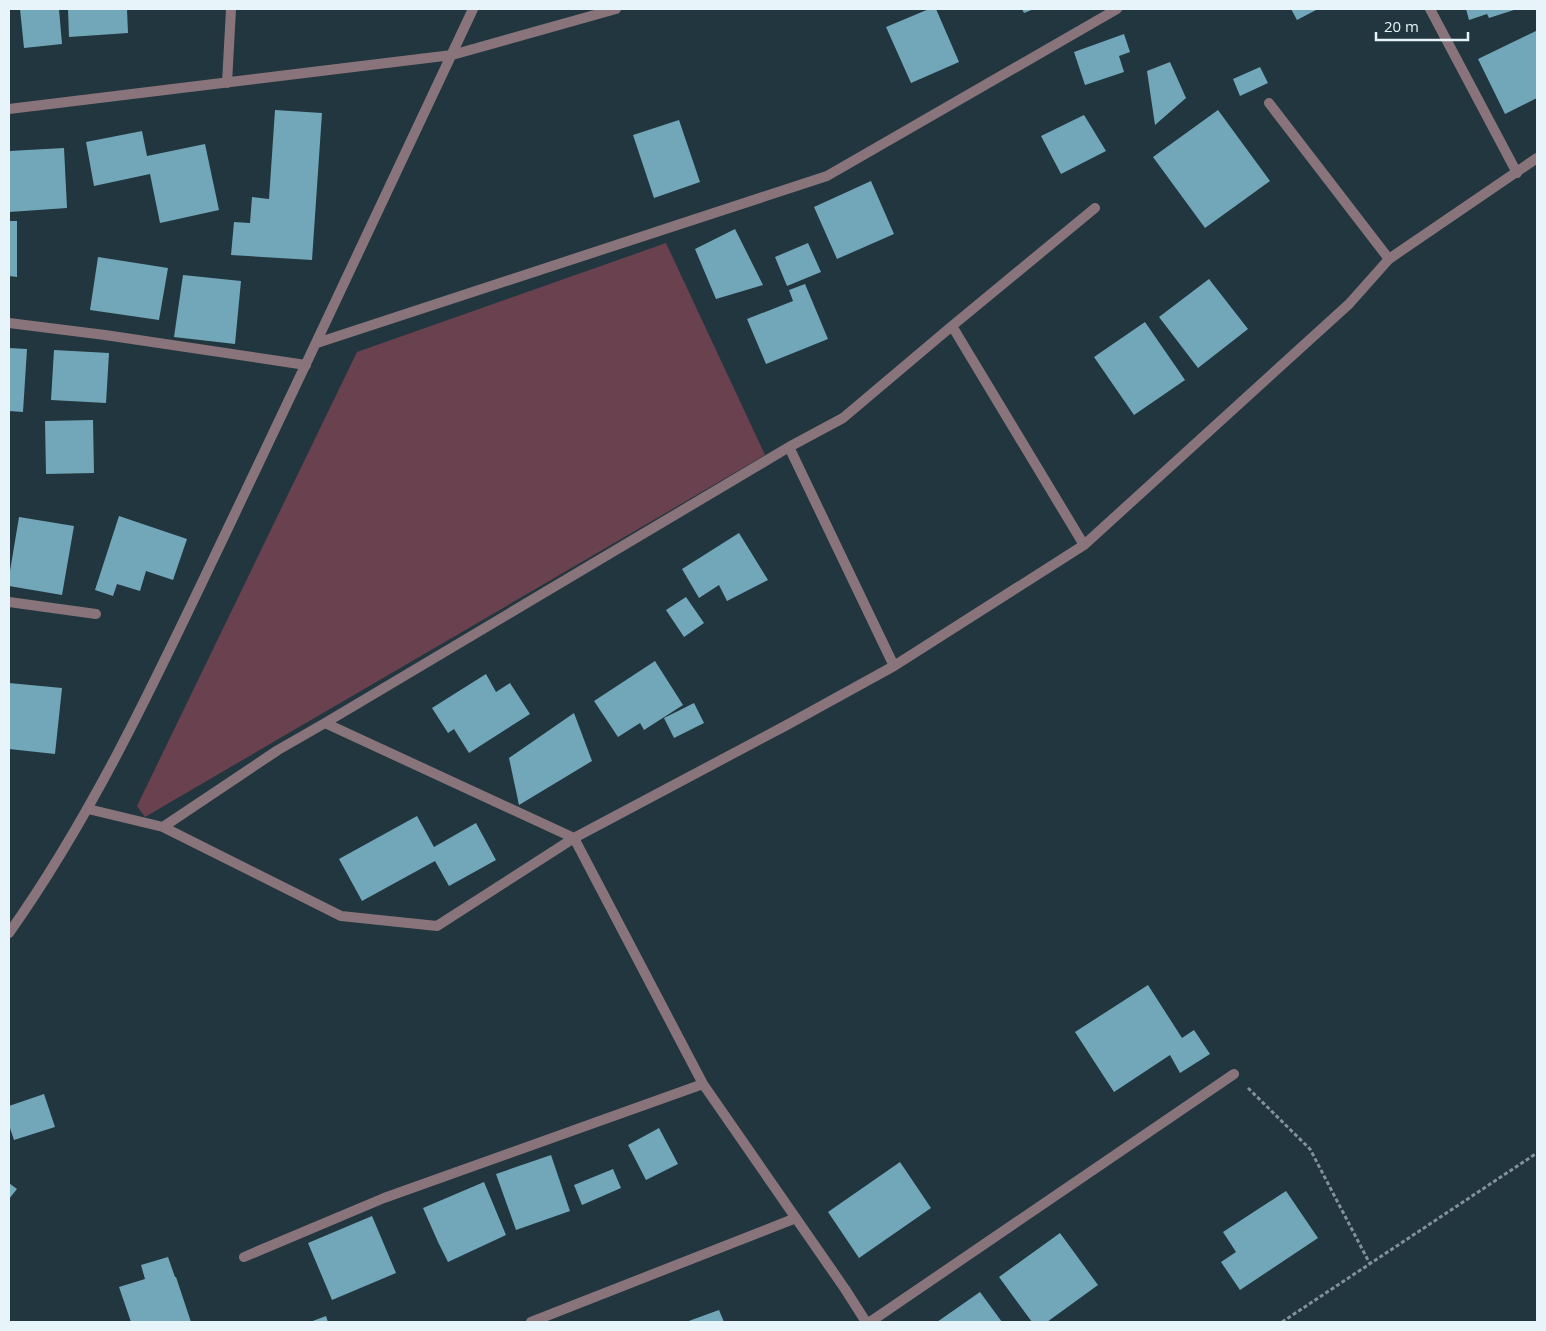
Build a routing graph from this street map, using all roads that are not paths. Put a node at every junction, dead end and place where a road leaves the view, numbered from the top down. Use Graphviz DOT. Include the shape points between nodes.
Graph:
graph roads {
  1 [pos="231,9"];
  2 [pos="473,9"];
  3 [pos="616,9"];
  4 [pos="1117,9"];
  5 [pos="1430,9"];
  6 [pos="452,55"];
  7 [pos="227,82"];
  8 [pos="1269,103"];
  9 [pos="9,109"];
  10 [pos="1537,158"];
  11 [pos="1517,173"];
  12 [pos="1095,208"];
  13 [pos="1389,259"];
  14 [pos="9,323"];
  15 [pos="952,326"];
  16 [pos="317,343"];
  17 [pos="306,365"];
  18 [pos="789,447"];
  19 [pos="1084,545"];
  20 [pos="9,602"];
  21 [pos="96,614"];
  22 [pos="894,666"];
  23 [pos="325,724"];
  24 [pos="88,809"];
  25 [pos="162,828"];
  26 [pos="574,838"];
  27 [pos="9,933"];
  28 [pos="1234,1074"];
  29 [pos="703,1084"];
  30 [pos="796,1218"];
  31 [pos="244,1257"];
  32 [pos="531,1322"];
  33 [pos="868,1322"];
  1 -- 7 [label="street"];
  2 -- 6 [label="street"];
  3 -- 6 [label="street"];
  4 -- 16 [label="street" via="827,176"];
  5 -- 11 [label="street"];
  6 -- 7 [label="street"];
  6 -- 16 [label="street"];
  7 -- 9 [label="street"];
  8 -- 13 [label="street"];
  10 -- 11 [label="street"];
  11 -- 13 [label="street"];
  12 -- 15 [label="street"];
  13 -- 19 [label="street" via="1349,304"];
  14 -- 17 [label="street"];
  15 -- 18 [label="street" via="843,418"];
  15 -- 19 [label="street"];
  16 -- 17 [label="street"];
  17 -- 24 [label="street" via="179,631"];
  18 -- 22 [label="street"];
  18 -- 23 [label="street"];
  19 -- 22 [label="street"];
  20 -- 21 [label="street"];
  22 -- 26 [label="street"];
  23 -- 25 [label="street" via="278,750"];
  23 -- 26 [label="street"];
  24 -- 25 [label="street"];
  24 -- 27 [label="street"];
  25 -- 26 [label="street" via="341,916 437,926"];
  26 -- 29 [label="street"];
  28 -- 33 [label="street"];
  29 -- 30 [label="street"];
  29 -- 31 [label="street" via="384,1198"];
  30 -- 32 [label="street"];
  30 -- 33 [label="street"];
}
